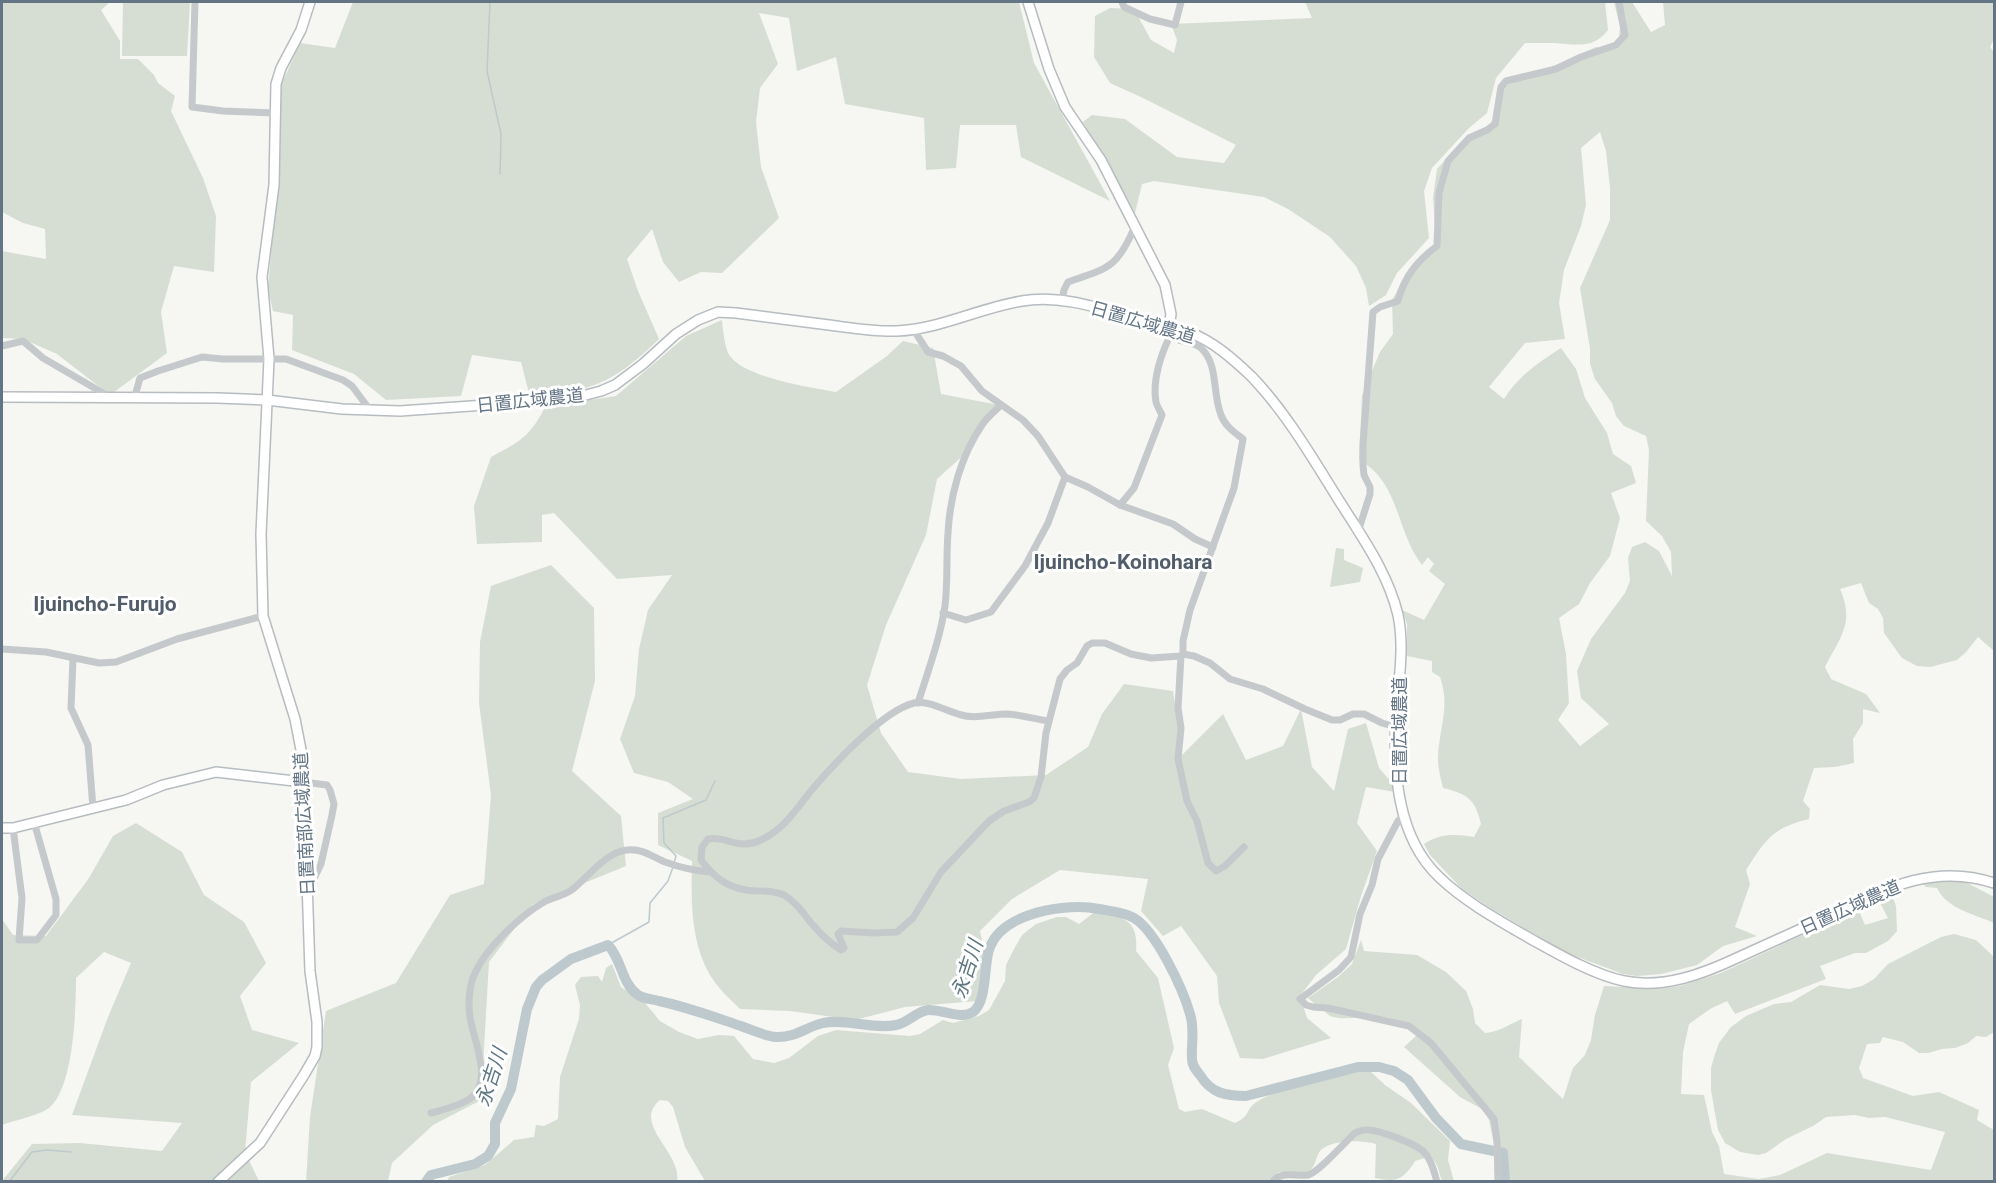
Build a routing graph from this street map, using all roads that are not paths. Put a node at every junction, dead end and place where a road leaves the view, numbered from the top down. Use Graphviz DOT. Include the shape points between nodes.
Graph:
graph roads {
  1 [pos="195,2"];
  2 [pos="310,2"];
  3 [pos="1028,2"];
  4 [pos="1122,2"];
  5 [pos="1181,2"];
  6 [pos="1619,2"];
  7 [pos="275,113"];
  8 [pos="1135,226"];
  9 [pos="1062,301"];
  10 [pos="918,329"];
  11 [pos="1170,332"];
  12 [pos="2,346"];
  13 [pos="269,359"];
  14 [pos="108,396"];
  15 [pos="135,396"];
  16 [pos="2,397"];
  17 [pos="267,400"];
  18 [pos="1001,405"];
  19 [pos="370,410"];
  20 [pos="1065,477"];
  21 [pos="1120,506"];
  22 [pos="1359,532"];
  23 [pos="1213,547"];
  24 [pos="944,613"];
  25 [pos="263,616"];
  26 [pos="2,649"];
  27 [pos="1182,655"];
  28 [pos="73,658"];
  29 [pos="918,703"];
  30 [pos="1048,721"];
  31 [pos="1396,727"];
  32 [pos="303,782"];
  33 [pos="93,808"];
  34 [pos="1402,817"];
  35 [pos="34,822"];
  36 [pos="2,828"];
  37 [pos="13,828"];
  38 [pos="1244,847"];
  39 [pos="710,872"];
  40 [pos="1995,884"];
  41 [pos="308,891"];
  42 [pos="431,1113"];
  43 [pos="218,1182"];
  44 [pos="1272,1182"];
  45 [pos="1437,1182"];
  46 [pos="1498,1182"];
  1 -- 7 [label="street" via="192,107"];
  2 -- 7 [label="street, 日置南部広域農道" via="278,76"];
  3 -- 8 [label="street" via="1065,106 1101,160"];
  4 -- 5 [label="street" via="1124,7 1150,19 1175,25"];
  6 -- 22 [label="street" via="1625,35 1616,45 1556,69 1506,81 1501,87 1495,124 1469,138 1448,161 1439,193 1437,246 1413,267 1398,301 1373,312 1363,444 1364,475 1370,494"];
  7 -- 13 [label="street, 日置南部広域農道" via="274,185 262,277"];
  8 -- 9 [label="street" via="1125,251 1101,271 1068,282"];
  8 -- 11 [label="street" via="1165,285"];
  9 -- 10 [label="street, 日置広域農道" via="1026,300"];
  9 -- 11 [label="street, 日置広域農道"];
  10 -- 18 [label="street" via="917,335 928,352 961,366 982,391"];
  10 -- 19 [label="street, 日置広域農道" via="867,330 718,312 686,327 622,380 586,396 546,402"];
  11 -- 21 [label="street" via="1160,354 1157,379 1156,402 1162,415 1134,488"];
  11 -- 22 [label="street, 日置広域農道" via="1191,333 1209,342 1253,379 1293,430"];
  11 -- 23 [label="street" via="1174,339 1192,343 1205,353 1213,371 1221,416 1243,439 1234,488"];
  12 -- 14 [label="street" via="23,341 43,358"];
  13 -- 15 [label="street" via="197,358 140,378"];
  13 -- 17 [label="street, 日置南部広域農道"];
  13 -- 19 [label="street" via="292,360 343,380"];
  14 -- 15 [label="street, 日置広域農道"];
  14 -- 16 [label="street, 日置広域農道"];
  15 -- 17 [label="street, 日置広域農道"];
  17 -- 19 [label="street, 日置広域農道"];
  17 -- 25 [label="street, 日置南部広域農道" via="261,534"];
  18 -- 20 [label="street" via="1038,436"];
  18 -- 24 [label="street" via="974,438 952,498"];
  20 -- 21 [label="street"];
  20 -- 24 [label="street" via="1048,523 1025,566 991,612 966,620"];
  21 -- 23 [label="street" via="1173,524"];
  22 -- 31 [label="street, 日置広域農道" via="1382,572 1397,613 1401,636"];
  23 -- 27 [label="street" via="1190,610"];
  24 -- 29 [label="street"];
  25 -- 28 [label="street" via="177,639 116,662"];
  25 -- 32 [label="street, 日置南部広域農道" via="295,719"];
  26 -- 28 [label="street"];
  27 -- 30 [label="street" via="1151,658 1105,643 1092,643 1060,679"];
  27 -- 31 [label="street" via="1194,656 1230,679 1263,689 1332,720 1364,714"];
  27 -- 38 [label="street" via="1178,759 1187,801 1197,821 1208,863 1216,871"];
  28 -- 33 [label="street" via="71,708 88,745"];
  29 -- 30 [label="street" via="968,717 1011,714"];
  29 -- 39 [label="street" via="872,728 771,834 742,844 708,839 701,860"];
  30 -- 39 [label="street" via="1041,777 1034,798 989,821 941,872 913,918 897,932 841,931 841,950 784,895 736,888"];
  31 -- 34 [label="street, 日置広域農道"];
  32 -- 33 [label="street" via="216,772"];
  32 -- 41 [label="street, 日置南部広域農道"];
  32 -- 41 [label="street" via="327,785 334,804 321,864"];
  33 -- 35 [label="street"];
  34 -- 40 [label="street, 日置広域農道" via="1435,874 1458,894 1530,939 1622,981 1658,983 1696,975 1907,882 1955,875"];
  34 -- 46 [label="street" via="1378,859 1351,957 1300,999 1313,1007 1408,1026 1431,1043 1494,1119"];
  35 -- 37 [label="street"];
  35 -- 37 [label="street" via="56,898 56,915 37,940 20,940 22,898"];
  36 -- 37 [label="street"];
  39 -- 42 [label="street" via="666,862 639,850 625,850 609,858 572,889 544,902 510,929 490,948 473,975 470,1016 480,1059 480,1087 466,1101"];
  41 -- 43 [label="street, 日置南部広域農道" via="310,971 317,1022 315,1056 260,1143"];
  44 -- 45 [label="street" via="1281,1174 1310,1175 1362,1130 1403,1141 1424,1152"];
}
